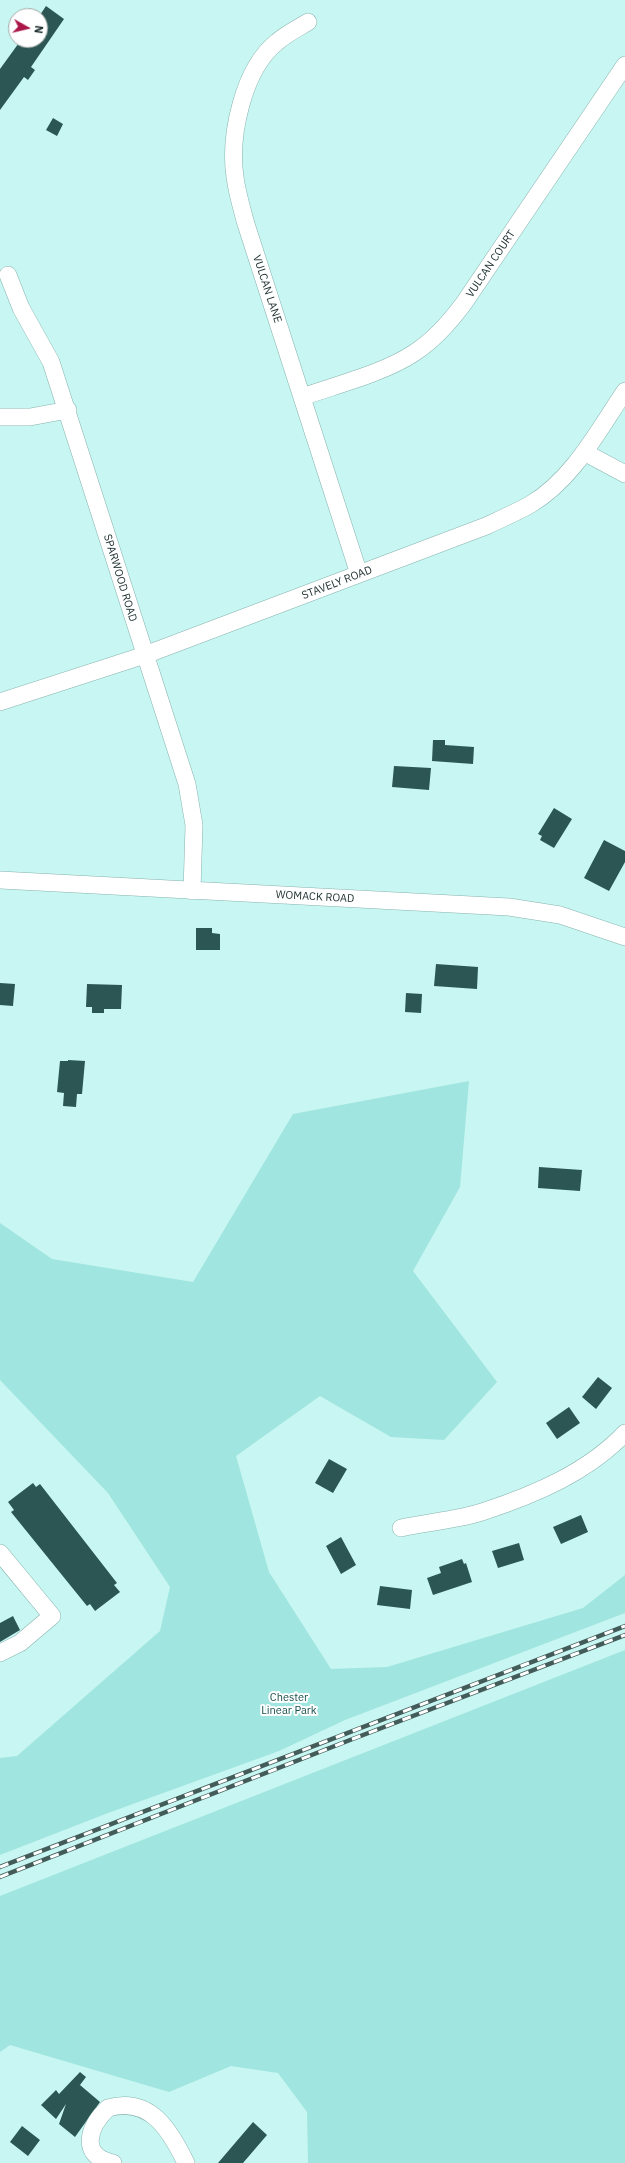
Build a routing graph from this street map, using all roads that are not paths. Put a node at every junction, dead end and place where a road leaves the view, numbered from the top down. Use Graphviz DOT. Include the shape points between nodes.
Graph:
graph roads {
  1 [pos="308,22"];
  2 [pos="625,65"];
  3 [pos="8,275"];
  4 [pos="625,391"];
  5 [pos="302,397"];
  6 [pos="68,410"];
  7 [pos="0,417"];
  8 [pos="584,452"];
  9 [pos="625,474"];
  10 [pos="359,574"];
  11 [pos="145,655"];
  12 [pos="0,702"];
  13 [pos="0,880"];
  14 [pos="192,891"];
  15 [pos="625,937"];
  16 [pos="625,1433"];
  17 [pos="401,1528"];
  18 [pos="0,1553"];
  19 [pos="0,1653"];
  20 [pos="113,2163"];
  21 [pos="186,2163"];
  1 -- 5 [label="street, VULCAN LANE" via="276,42 254,74 241,103 234,151 234,176 239,199"];
  2 -- 5 [label="street, VULCAN COURT" via="450,322 414,354 389,366"];
  3 -- 6 [label="street, SPARWOOD ROAD" via="20,308 51,362"];
  4 -- 8 [label="street, STAVELY ROAD"];
  5 -- 10 [label="street, VULCAN LANE"];
  6 -- 7 [label="street" via="30,417"];
  6 -- 11 [label="street, SPARWOOD ROAD"];
  8 -- 9 [label="street"];
  8 -- 10 [label="street, STAVELY ROAD" via="562,479 531,504 486,526"];
  10 -- 11 [label="street, STAVELY ROAD"];
  11 -- 12 [label="street, STAVELY ROAD"];
  11 -- 14 [label="street, SPARWOOD ROAD" via="192,805"];
  13 -- 14 [label="street, WOMACK ROAD"];
  14 -- 15 [label="street, WOMACK ROAD" via="509,906 560,915"];
  16 -- 17 [label="street" via="603,1454 556,1483 484,1512"];
  18 -- 19 [label="street" via="52,1616 20,1644"];
  20 -- 21 [label="street" via="94,2155 91,2148 94,2126 108,2108 130,2104 153,2114 166,2129"];
}
